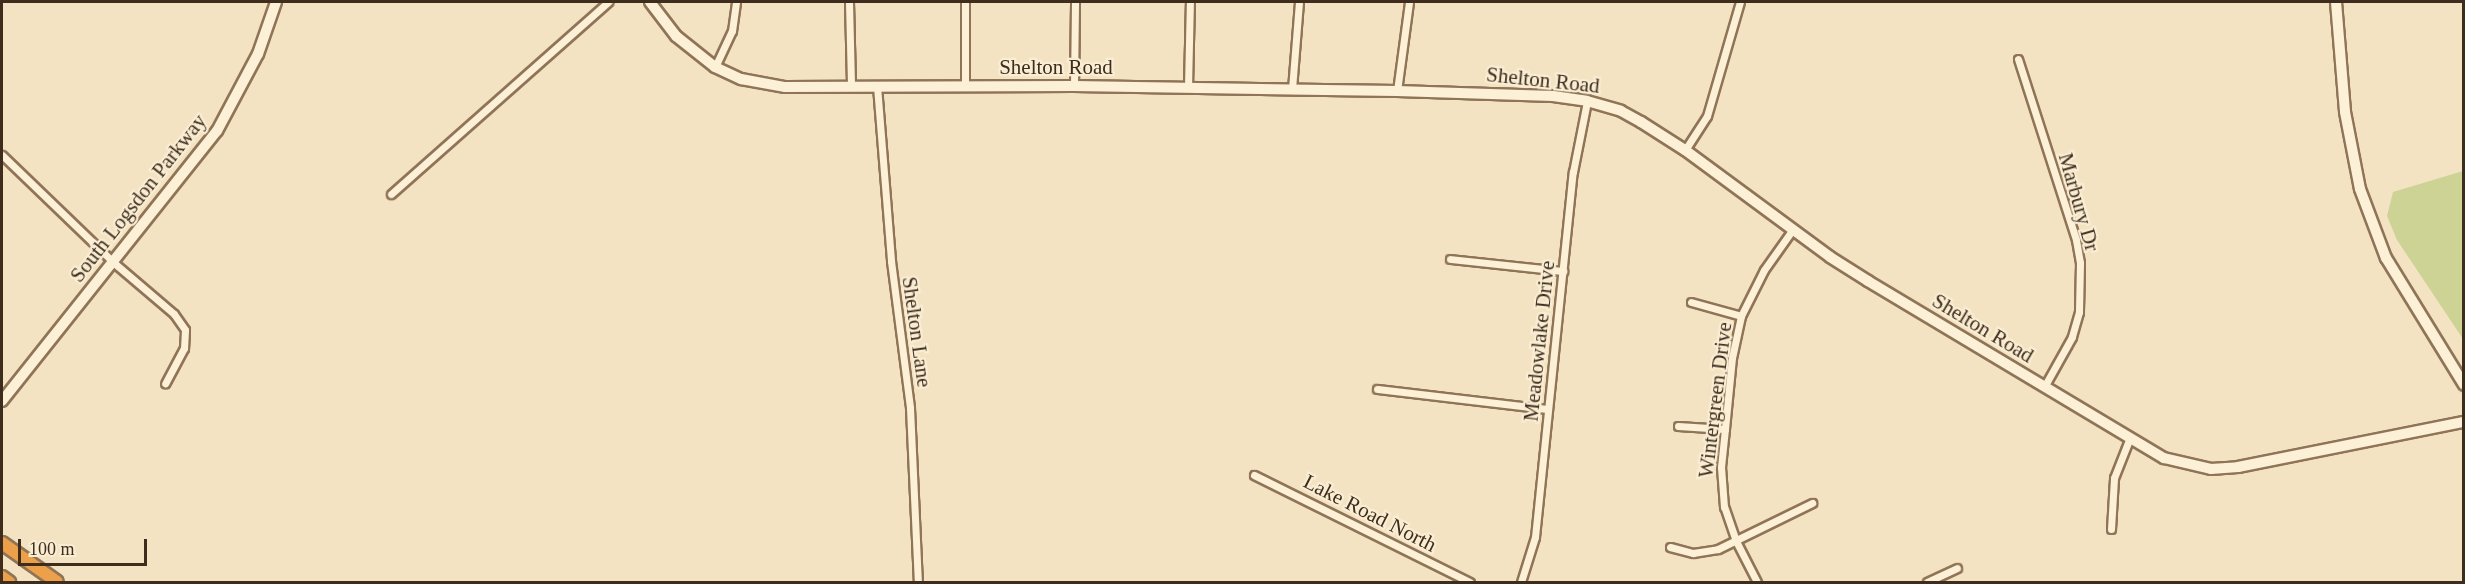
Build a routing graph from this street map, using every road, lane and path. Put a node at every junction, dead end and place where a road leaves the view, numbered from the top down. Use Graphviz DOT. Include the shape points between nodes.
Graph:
graph roads {
  1 [pos="276,2"];
  2 [pos="608,2"];
  3 [pos="650,2"];
  4 [pos="736,2"];
  5 [pos="849,2"];
  6 [pos="965,2"];
  7 [pos="1075,2"];
  8 [pos="1190,2"];
  9 [pos="1299,2"];
  10 [pos="1409,2"];
  11 [pos="1740,2"];
  12 [pos="2336,2"];
  13 [pos="2018,58"];
  14 [pos="715,67"];
  15 [pos="965,86"];
  16 [pos="1074,86"];
  17 [pos="850,87"];
  18 [pos="877,87"];
  19 [pos="1188,87"];
  20 [pos="1292,89"];
  21 [pos="1397,91"];
  22 [pos="1587,101"];
  23 [pos="1685,150"];
  24 [pos="2,155"];
  25 [pos="391,194"];
  26 [pos="1793,229"];
  27 [pos="1450,259"];
  28 [pos="113,262"];
  29 [pos="1563,271"];
  30 [pos="1691,302"];
  31 [pos="1741,316"];
  32 [pos="165,382"];
  33 [pos="2463,385"];
  34 [pos="2044,387"];
  35 [pos="1377,389"];
  36 [pos="2,401"];
  37 [pos="1548,409"];
  38 [pos="2463,422"];
  39 [pos="1678,426"];
  40 [pos="1725,429"];
  41 [pos="2129,440"];
  42 [pos="1254,475"];
  43 [pos="1812,503"];
  44 [pos="2110,529"];
  45 [pos="1736,541"];
  46 [pos="2,543"];
  47 [pos="1670,547"];
  48 [pos="1957,568"];
  49 [pos="2,577"];
  50 [pos="9,582"];
  51 [pos="57,582"];
  52 [pos="918,582"];
  53 [pos="1470,582"];
  54 [pos="1521,582"];
  55 [pos="1757,582"];
  56 [pos="1927,582"];
  1 -- 28 [label="street, South Logsdon Parkway" via="258,54 229,113"];
  2 -- 25 [label="street"];
  3 -- 14 [label="street, Shelton Road" via="676,36"];
  4 -- 14 [label="street" via="732,31"];
  5 -- 17 [label="street"];
  6 -- 15 [label="street"];
  7 -- 16 [label="street"];
  8 -- 19 [label="street"];
  9 -- 20 [label="street"];
  10 -- 21 [label="street"];
  11 -- 23 [label="street" via="1707,116"];
  12 -- 33 [label="street" via="2345,112 2360,189 2386,258"];
  13 -- 34 [label="street, Marbury Dr" via="2080,263 2079,312 2072,337"];
  14 -- 17 [label="street, Shelton Road" via="741,79 775,86"];
  15 -- 16 [label="street, Shelton Road"];
  15 -- 18 [label="street, Shelton Road"];
  16 -- 19 [label="street, Shelton Road"];
  17 -- 18 [label="street, Shelton Road"];
  18 -- 52 [label="street, Shelton Lane" via="891,261 910,408"];
  19 -- 20 [label="street, Shelton Road"];
  20 -- 21 [label="street, Shelton Road"];
  21 -- 22 [label="street, Shelton Road" via="1553,96"];
  22 -- 23 [label="street, Shelton Road" via="1621,111"];
  22 -- 29 [label="street, Meadowlake Drive" via="1577,144"];
  23 -- 26 [label="street, Shelton Road"];
  24 -- 28 [label="street"];
  26 -- 31 [label="street, Wintergreen Drive" via="1764,270"];
  26 -- 34 [label="street, Shelton Road" via="1868,281"];
  27 -- 29 [label="street"];
  28 -- 32 [label="street" via="174,314 185,330 184,348"];
  28 -- 36 [label="street, South Logsdon Parkway"];
  29 -- 37 [label="street, Meadowlake Drive"];
  30 -- 31 [label="street"];
  31 -- 40 [label="street, Wintergreen Drive" via="1732,358"];
  34 -- 41 [label="street, Shelton Road"];
  35 -- 37 [label="street"];
  37 -- 54 [label="street, Meadowlake Drive" via="1535,537"];
  38 -- 41 [label="street, Shelton Road" via="2269,462 2220,468 2186,465"];
  39 -- 40 [label="street"];
  40 -- 45 [label="street, Wintergreen Drive" via="1721,489"];
  41 -- 44 [label="street" via="2114,478"];
  42 -- 53 [label="street, Lake Road North"];
  43 -- 45 [label="street"];
  45 -- 47 [label="street" via="1705,552 1683,552"];
  45 -- 55 [label="street, Wintergreen Drive"];
  46 -- 51 [label="highway"];
  48 -- 56 [label="street"];
  49 -- 50 [label="highway"];
}
